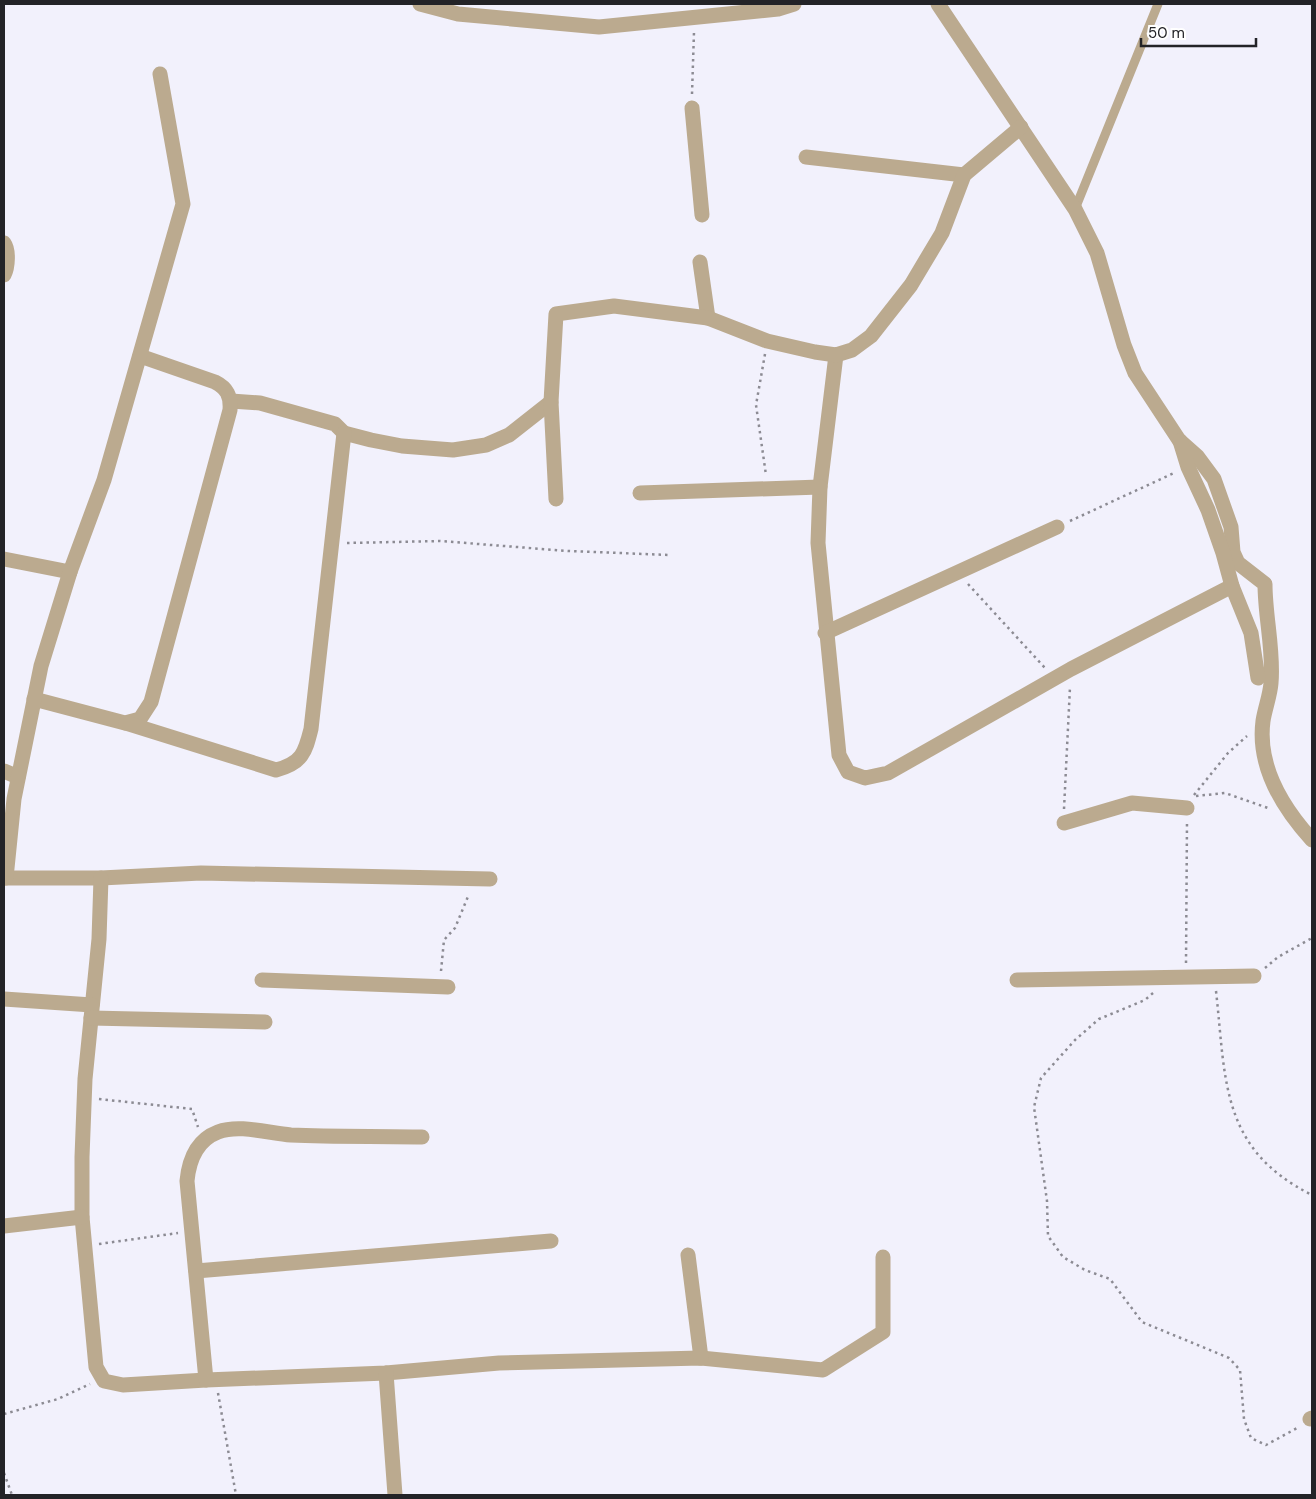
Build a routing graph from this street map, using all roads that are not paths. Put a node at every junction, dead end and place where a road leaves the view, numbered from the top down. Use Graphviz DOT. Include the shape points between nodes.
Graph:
graph roads {
  1 [pos="420,4"];
  2 [pos="681,4"];
  3 [pos="794,4"];
  4 [pos="938,4"];
  5 [pos="1158,4"];
  6 [pos="688,18"];
  7 [pos="160,74"];
  8 [pos="692,108"];
  9 [pos="1021,127"];
  10 [pos="806,157"];
  11 [pos="964,175"];
  12 [pos="1075,209"];
  13 [pos="702,215"];
  14 [pos="4,242"];
  15 [pos="700,262"];
  16 [pos="4,275"];
  17 [pos="708,318"];
  18 [pos="836,355"];
  19 [pos="140,356"];
  20 [pos="231,401"];
  21 [pos="551,402"];
  22 [pos="344,433"];
  23 [pos="1179,440"];
  24 [pos="820,487"];
  25 [pos="640,493"];
  26 [pos="556,498"];
  27 [pos="1057,527"];
  28 [pos="1228,553"];
  29 [pos="4,559"];
  30 [pos="70,572"];
  31 [pos="1232,586"];
  32 [pos="825,633"];
  33 [pos="1258,678"];
  34 [pos="34,699"];
  35 [pos="125,723"];
  36 [pos="11,774"];
  37 [pos="1191,802"];
  38 [pos="1064,822"];
  39 [pos="1312,840"];
  40 [pos="5,878"];
  41 [pos="102,878"];
  42 [pos="482,878"];
  43 [pos="1254,976"];
  44 [pos="262,980"];
  45 [pos="1017,980"];
  46 [pos="444,987"];
  47 [pos="4,999"];
  48 [pos="92,1012"];
  49 [pos="265,1022"];
  50 [pos="422,1137"];
  51 [pos="82,1217"];
  52 [pos="4,1226"];
  53 [pos="551,1241"];
  54 [pos="688,1255"];
  55 [pos="883,1257"];
  56 [pos="196,1271"];
  57 [pos="701,1358"];
  58 [pos="386,1373"];
  59 [pos="211,1380"];
  60 [pos="395,1495"];
  1 -- 6 [label="street" via="458,14 599,27"];
  2 -- 6 [label="street"];
  3 -- 6 [label="street" via="778,9"];
  4 -- 9 [label="street"];
  5 -- 12 [label="lane"];
  7 -- 19 [label="street" via="183,204"];
  8 -- 13 [label="street"];
  9 -- 11 [label="street"];
  9 -- 12 [label="street"];
  10 -- 11 [label="street"];
  11 -- 18 [label="street" via="942,233 911,285 871,336 852,350"];
  12 -- 23 [label="street" via="1097,253 1135,373"];
  14 -- 16 [label="street" via="7,269"];
  15 -- 17 [label="street"];
  17 -- 18 [label="street" via="767,340"];
  17 -- 21 [label="street" via="614,306 556,314"];
  18 -- 24 [label="street"];
  19 -- 20 [label="street" via="215,382 226,390"];
  19 -- 30 [label="street" via="104,480"];
  20 -- 22 [label="street" via="260,403 335,424"];
  20 -- 35 [label="street" via="151,702 140,719"];
  21 -- 22 [label="street" via="509,434 486,445 470,448 452,450 402,446"];
  21 -- 26 [label="street"];
  22 -- 35 [label="street" via="310,729 307,747 300,759 276,770"];
  23 -- 28 [label="street"];
  23 -- 28 [label="street" via="1197,456 1214,479 1232,527"];
  24 -- 25 [label="street"];
  24 -- 32 [label="street" via="818,543"];
  27 -- 32 [label="street"];
  28 -- 31 [label="street"];
  28 -- 39 [label="street" via="1265,584 1271,683 1263,722 1262,756 1274,787 1294,821"];
  29 -- 30 [label="street"];
  30 -- 34 [label="street"];
  31 -- 32 [label="street" via="1071,669 888,773 865,778 848,772 839,755"];
  31 -- 33 [label="street" via="1251,633"];
  34 -- 35 [label="street"];
  34 -- 36 [label="street"];
  36 -- 40 [label="street"];
  37 -- 38 [label="street" via="1132,803"];
  40 -- 41 [label="street"];
  41 -- 42 [label="street" via="200,873"];
  41 -- 48 [label="street"];
  43 -- 45 [label="street"];
  44 -- 46 [label="street"];
  47 -- 48 [label="street"];
  48 -- 49 [label="street"];
  48 -- 51 [label="street" via="84,1097"];
  50 -- 56 [label="street" via="231,1130 217,1132 203,1140 193,1154 188,1170"];
  51 -- 52 [label="street"];
  51 -- 59 [label="street" via="96,1367 100,1378 115,1386"];
  53 -- 56 [label="street"];
  54 -- 57 [label="street"];
  55 -- 57 [label="street" via="883,1332 823,1370"];
  56 -- 59 [label="street"];
  57 -- 58 [label="street" via="499,1363"];
  58 -- 59 [label="street"];
  58 -- 60 [label="street"];
}
